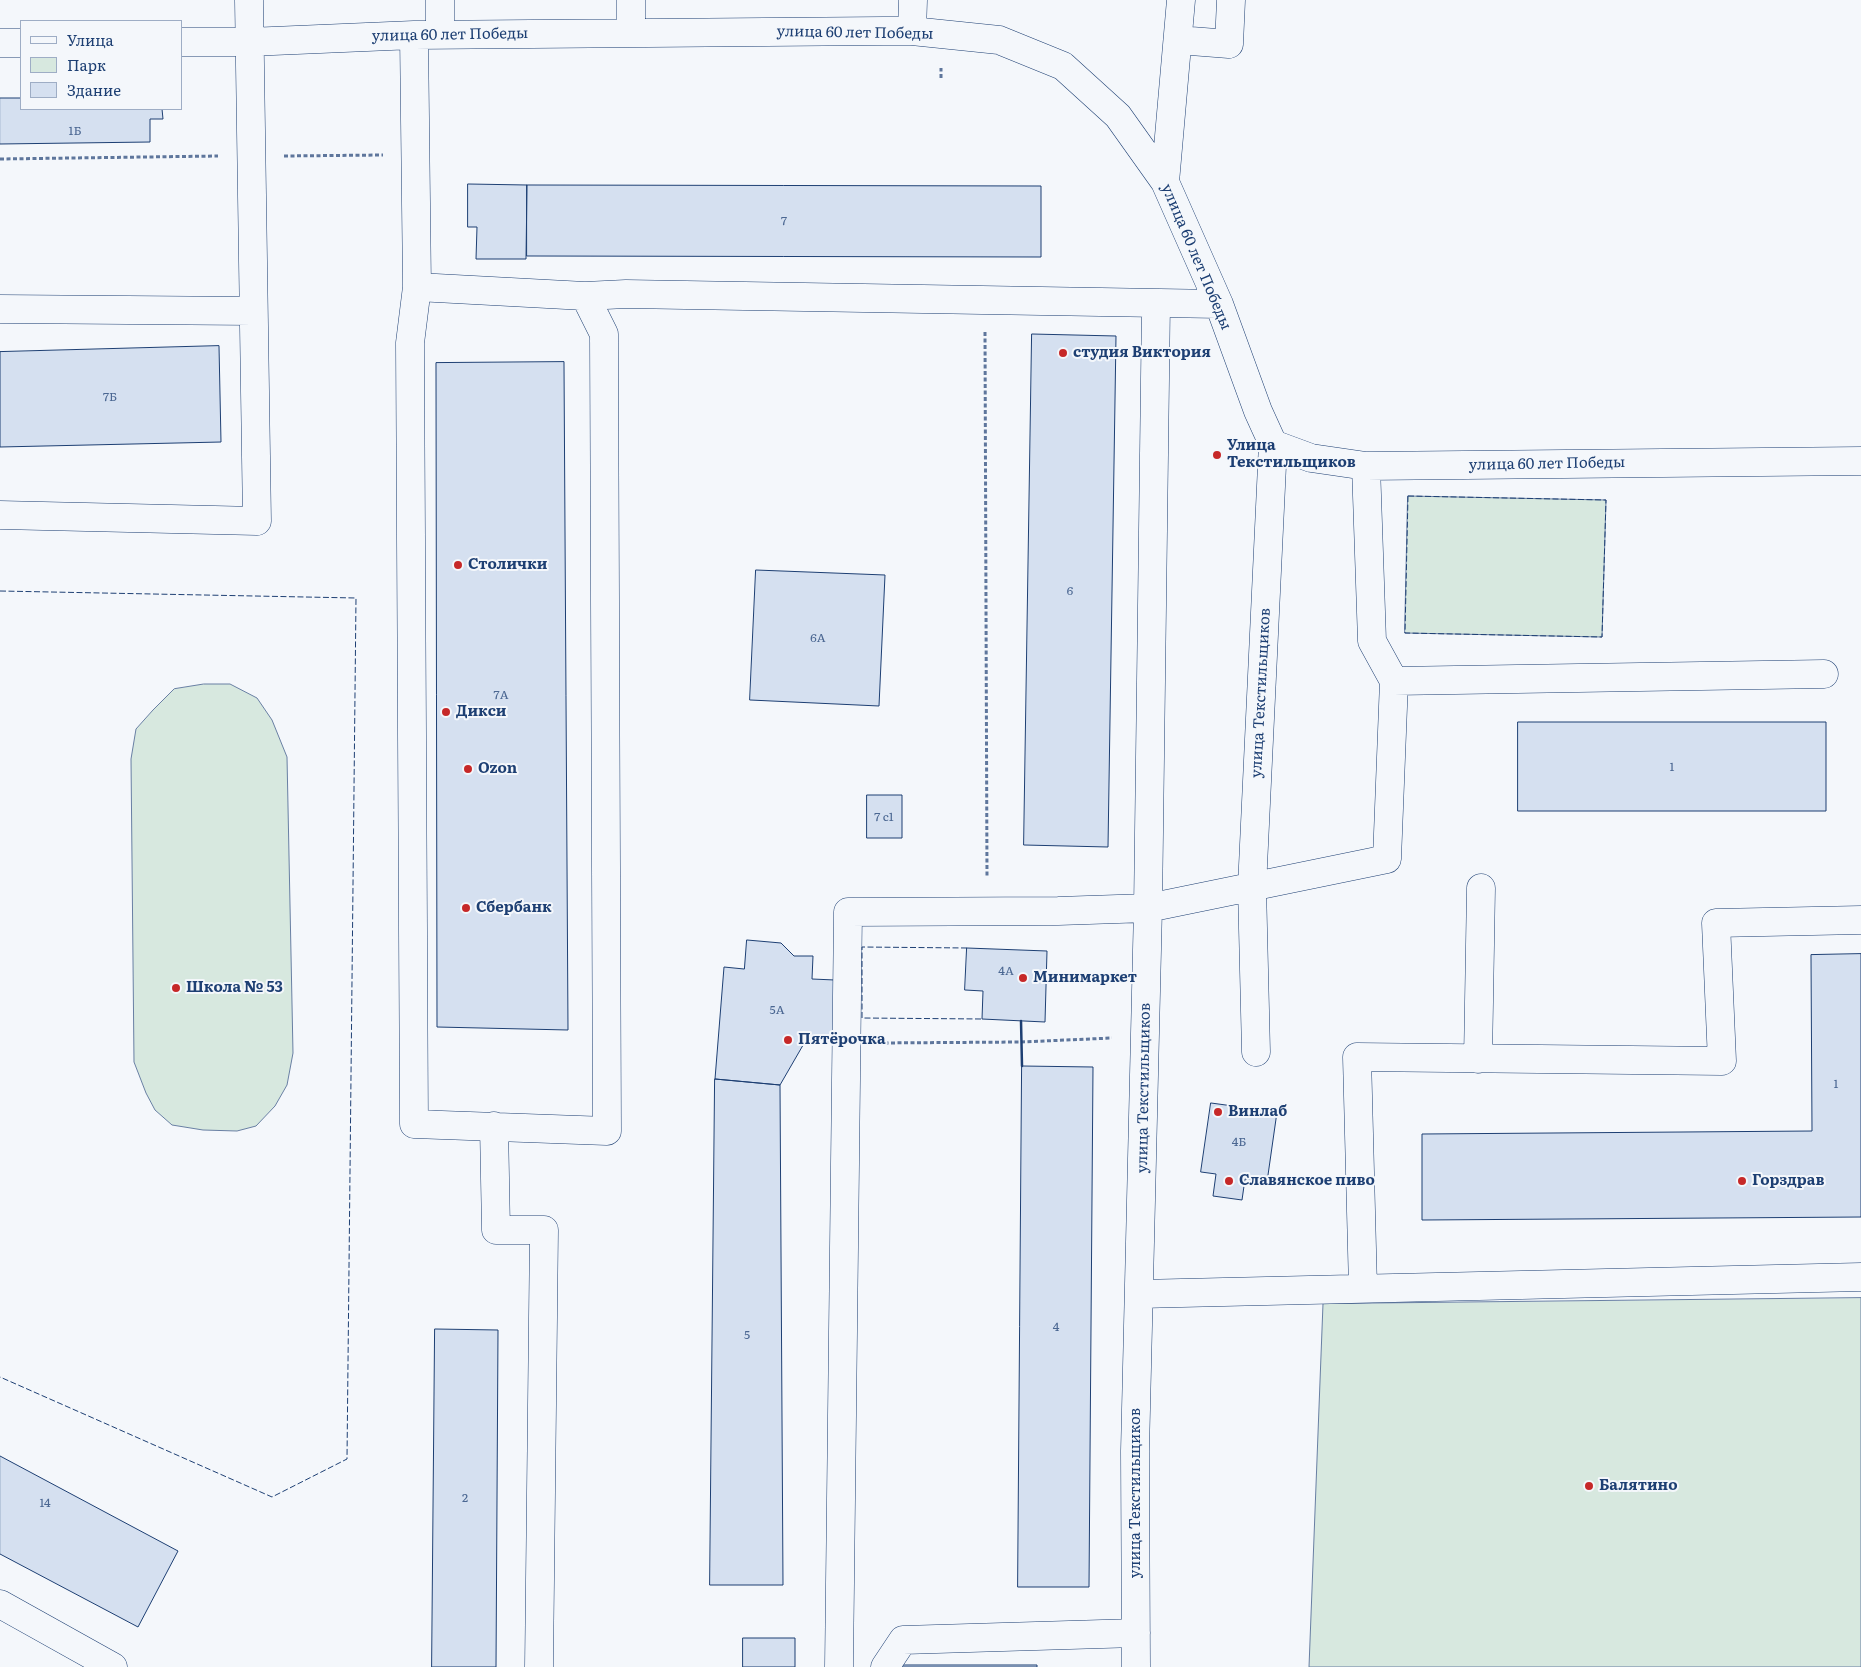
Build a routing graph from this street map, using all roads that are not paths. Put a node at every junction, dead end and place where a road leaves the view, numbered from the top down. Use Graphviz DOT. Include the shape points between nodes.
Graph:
graph roads {
  1 [pos="249,0"];
  2 [pos="440,0"];
  3 [pos="631,0"];
  4 [pos="913,0"];
  5 [pos="1181,0"];
  6 [pos="1231,0"];
  7 [pos="912,31"];
  8 [pos="631,32"];
  9 [pos="427,35"];
  10 [pos="1178,40"];
  11 [pos="182,42"];
  12 [pos="249,42"];
  13 [pos="0,43"];
  14 [pos="20,43"];
  15 [pos="1166,182"];
  16 [pos="417,287"];
  17 [pos="584,296"];
  18 [pos="1156,303"];
  19 [pos="1218,304"];
  20 [pos="0,309"];
  21 [pos="253,311"];
  22 [pos="1273,444"];
  23 [pos="1861,461"];
  24 [pos="1366,466"];
  25 [pos="0,515"];
  26 [pos="1824,674"];
  27 [pos="1394,680"];
  28 [pos="1252,887"];
  29 [pos="1481,888"];
  30 [pos="1148,908"];
  31 [pos="1861,920"];
  32 [pos="1256,1052"];
  33 [pos="1478,1059"];
  34 [pos="494,1126"];
  35 [pos="1861,1277"];
  36 [pos="1363,1288"];
  37 [pos="1139,1294"];
  38 [pos="0,1604"];
  39 [pos="1136,1633"];
  40 [pos="113,1667"];
  41 [pos="539,1667"];
  42 [pos="839,1667"];
  43 [pos="885,1667"];
  44 [pos="1136,1667"];
  1 -- 12 [label="street"];
  2 -- 9 [label="street"];
  3 -- 8 [label="street"];
  4 -- 7 [label="street"];
  5 -- 10 [label="street"];
  6 -- 10 [label="street" via="1229,44"];
  7 -- 8 [label="street, улица 60 лет Победы"];
  7 -- 15 [label="street, улица 60 лет Победы" via="999,40 1063,66 1118,116"];
  8 -- 9 [label="street, улица 60 лет Победы"];
  9 -- 12 [label="street, улица 60 лет Победы"];
  9 -- 16 [label="street" via="416,154"];
  10 -- 15 [label="street"];
  11 -- 12 [label="street, улица 60 лет Победы"];
  12 -- 21 [label="street"];
  13 -- 14 [label="street"];
  15 -- 19 [label="street, улица 60 лет Победы"];
  16 -- 17 [label="street"];
  16 -- 34 [label="street" via="410,343 414,1124"];
  17 -- 18 [label="street" via="626,294"];
  17 -- 34 [label="street" via="604,334 607,1131"];
  18 -- 19 [label="street"];
  18 -- 30 [label="street, улица Текстильщиков"];
  19 -- 22 [label="street, улица 60 лет Победы"];
  20 -- 21 [label="street"];
  21 -- 25 [label="street" via="257,521"];
  22 -- 24 [label="street, улица 60 лет Победы" via="1311,458"];
  22 -- 28 [label="street, улица Текстильщиков"];
  23 -- 24 [label="street, улица 60 лет Победы"];
  24 -- 27 [label="street" via="1372,641"];
  26 -- 27 [label="street"];
  27 -- 28 [label="street" via="1387,859"];
  28 -- 30 [label="street"];
  28 -- 32 [label="street, улица Текстильщиков"];
  29 -- 33 [label="street"];
  30 -- 37 [label="street, улица Текстильщиков"];
  30 -- 42 [label="street" via="848,912"];
  31 -- 33 [label="street" via="1716,923 1722,1061"];
  33 -- 36 [label="street" via="1357,1057"];
  34 -- 41 [label="street" via="496,1230 544,1230"];
  35 -- 36 [label="street"];
  36 -- 37 [label="street"];
  37 -- 39 [label="street, улица Текстильщиков" via="1135,1451"];
  38 -- 40 [label="street"];
  39 -- 43 [label="street" via="903,1640"];
  39 -- 44 [label="street, улица Текстильщиков"];
}
